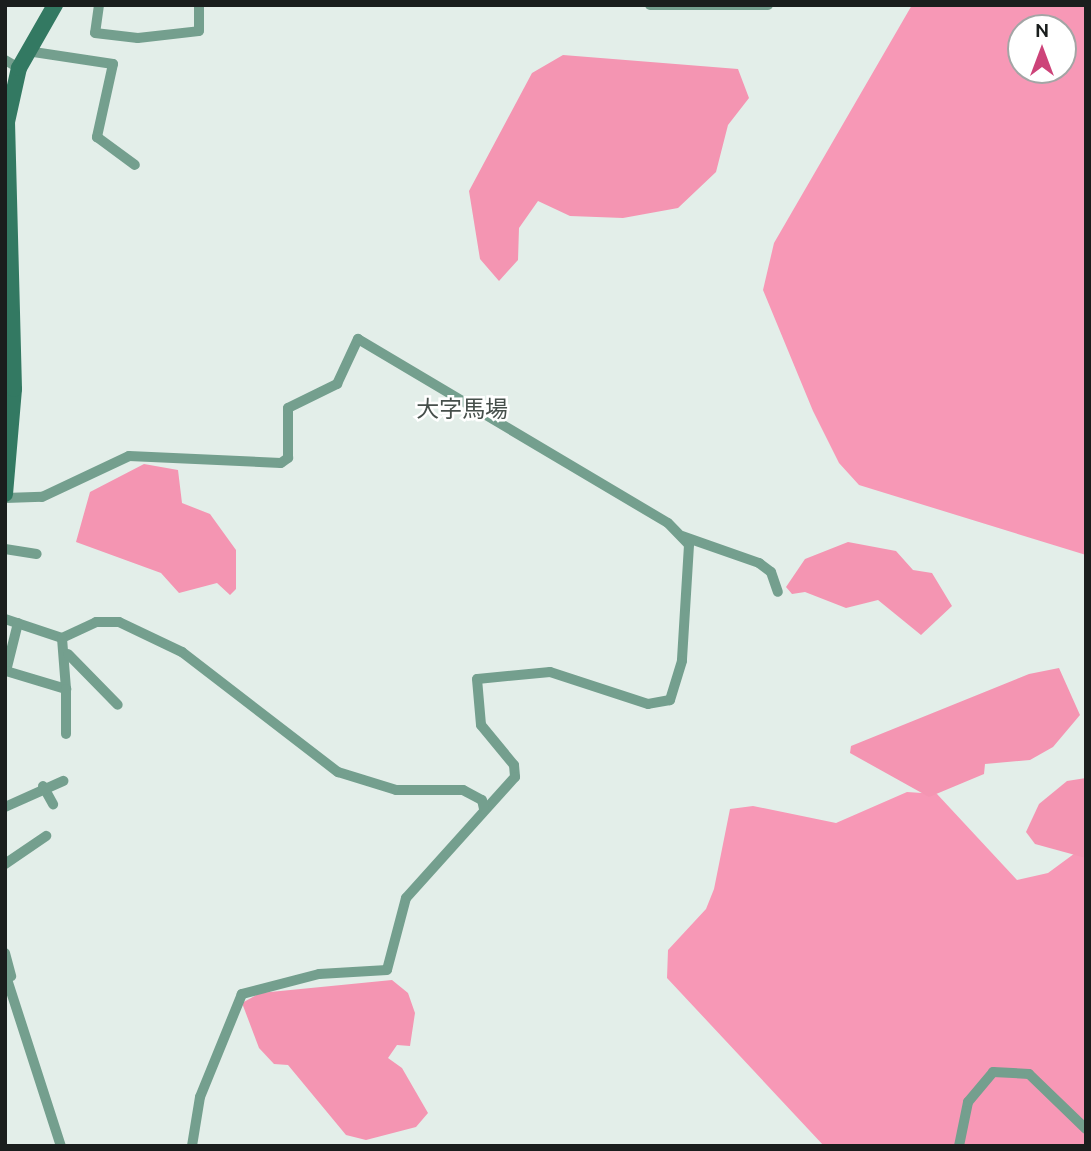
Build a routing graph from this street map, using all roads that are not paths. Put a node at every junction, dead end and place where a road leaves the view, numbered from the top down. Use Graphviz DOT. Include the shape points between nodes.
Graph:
graph roads {
  1 [pos="55,5"];
  2 [pos="99,5"];
  3 [pos="199,5"];
  4 [pos="650,5"];
  5 [pos="768,5"];
  6 [pos="27,51"];
  7 [pos="12,64"];
  8 [pos="135,165"];
  9 [pos="6,182"];
  10 [pos="10,386"];
  11 [pos="5,496"];
  12 [pos="680,535"];
  13 [pos="5,549"];
  14 [pos="37,554"];
  15 [pos="778,592"];
  16 [pos="5,619"];
  17 [pos="18,623"];
  18 [pos="62,638"];
  19 [pos="68,654"];
  20 [pos="66,689"];
  21 [pos="118,705"];
  22 [pos="66,734"];
  23 [pos="63,781"];
  24 [pos="43,786"];
  25 [pos="53,804"];
  26 [pos="5,807"];
  27 [pos="484,809"];
  28 [pos="46,836"];
  29 [pos="5,863"];
  30 [pos="5,953"];
  31 [pos="8,974"];
  32 [pos="1086,1129"];
  33 [pos="61,1146"];
  34 [pos="192,1146"];
  35 [pos="959,1146"];
  1 -- 6 [label="main road"];
  2 -- 3 [label="street" via="95,33 138,38 199,31"];
  4 -- 5 [label="street"];
  6 -- 7 [label="main road"];
  6 -- 8 [label="street" via="113,64 97,137"];
  7 -- 9 [label="main road"];
  9 -- 10 [label="main road"];
  10 -- 11 [label="main road"];
  11 -- 12 [label="street" via="42,497 129,456 281,463 288,458 288,408 337,384 358,339 556,454"];
  12 -- 15 [label="street" via="759,563 771,572"];
  12 -- 27 [label="street" via="690,545 690,573 682,661 670,700 648,704 550,672 477,679 484,731 516,771"];
  13 -- 14 [label="street"];
  16 -- 17 [label="street"];
  17 -- 18 [label="street"];
  17 -- 20 [label="street" via="6,671"];
  18 -- 19 [label="street"];
  18 -- 27 [label="street" via="96,622 119,622 182,652 338,772 396,790 463,790 482,800"];
  19 -- 20 [label="street"];
  19 -- 21 [label="street"];
  20 -- 22 [label="street"];
  23 -- 24 [label="street"];
  24 -- 25 [label="street"];
  24 -- 26 [label="street"];
  27 -- 34 [label="street" via="457,849 406,898 387,970 319,974 242,993 200,1097"];
  28 -- 29 [label="street"];
  30 -- 31 [label="street"];
  31 -- 33 [label="street"];
  32 -- 35 [label="street" via="1029,1074 1002,1071 976,1085"];
}
